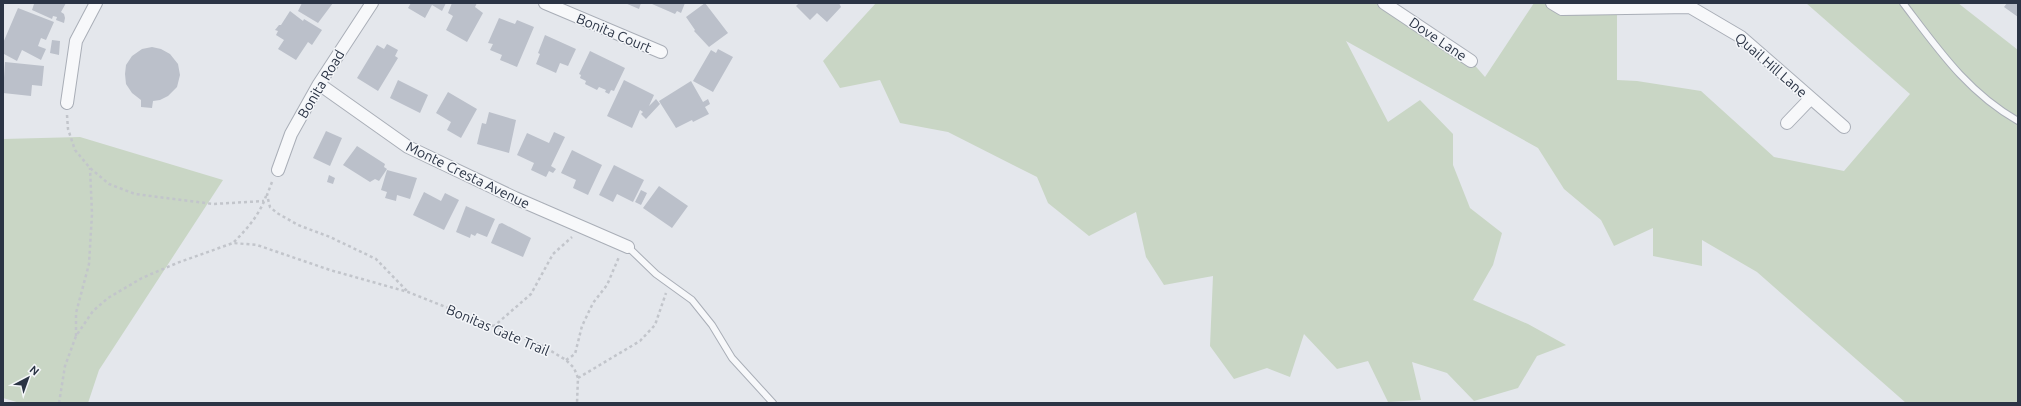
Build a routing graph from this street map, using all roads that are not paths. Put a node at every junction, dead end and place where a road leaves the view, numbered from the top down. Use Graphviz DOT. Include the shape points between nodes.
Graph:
graph roads {
  1 [pos="96,3"];
  2 [pos="372,3"];
  3 [pos="545,3"];
  4 [pos="1384,3"];
  5 [pos="1552,3"];
  6 [pos="1904,3"];
  7 [pos="1585,6"];
  8 [pos="661,52"];
  9 [pos="1471,61"];
  10 [pos="319,84"];
  11 [pos="1810,99"];
  12 [pos="67,103"];
  13 [pos="2018,121"];
  14 [pos="1787,124"];
  15 [pos="1844,127"];
  16 [pos="278,170"];
  17 [pos="627,246"];
  18 [pos="773,403"];
  1 -- 12 [label="street" via="76,41"];
  2 -- 10 [label="street, Bonita Road"];
  3 -- 8 [label="street, Bonita Court"];
  4 -- 9 [label="street, Dove Lane"];
  5 -- 7 [label="street, Quail Hill Lane" via="1562,9"];
  6 -- 13 [label="lane" via="1960,77 1997,109"];
  7 -- 11 [label="street, Quail Hill Lane" via="1690,7 1741,37"];
  10 -- 16 [label="street, Bonita Road" via="291,134"];
  10 -- 17 [label="street, Monte Cresta Avenue" via="408,147 581,228"];
  11 -- 14 [label="street"];
  11 -- 15 [label="street, Quail Hill Lane"];
  17 -- 18 [label="lane" via="656,274 692,300 712,325 732,358"];
}
